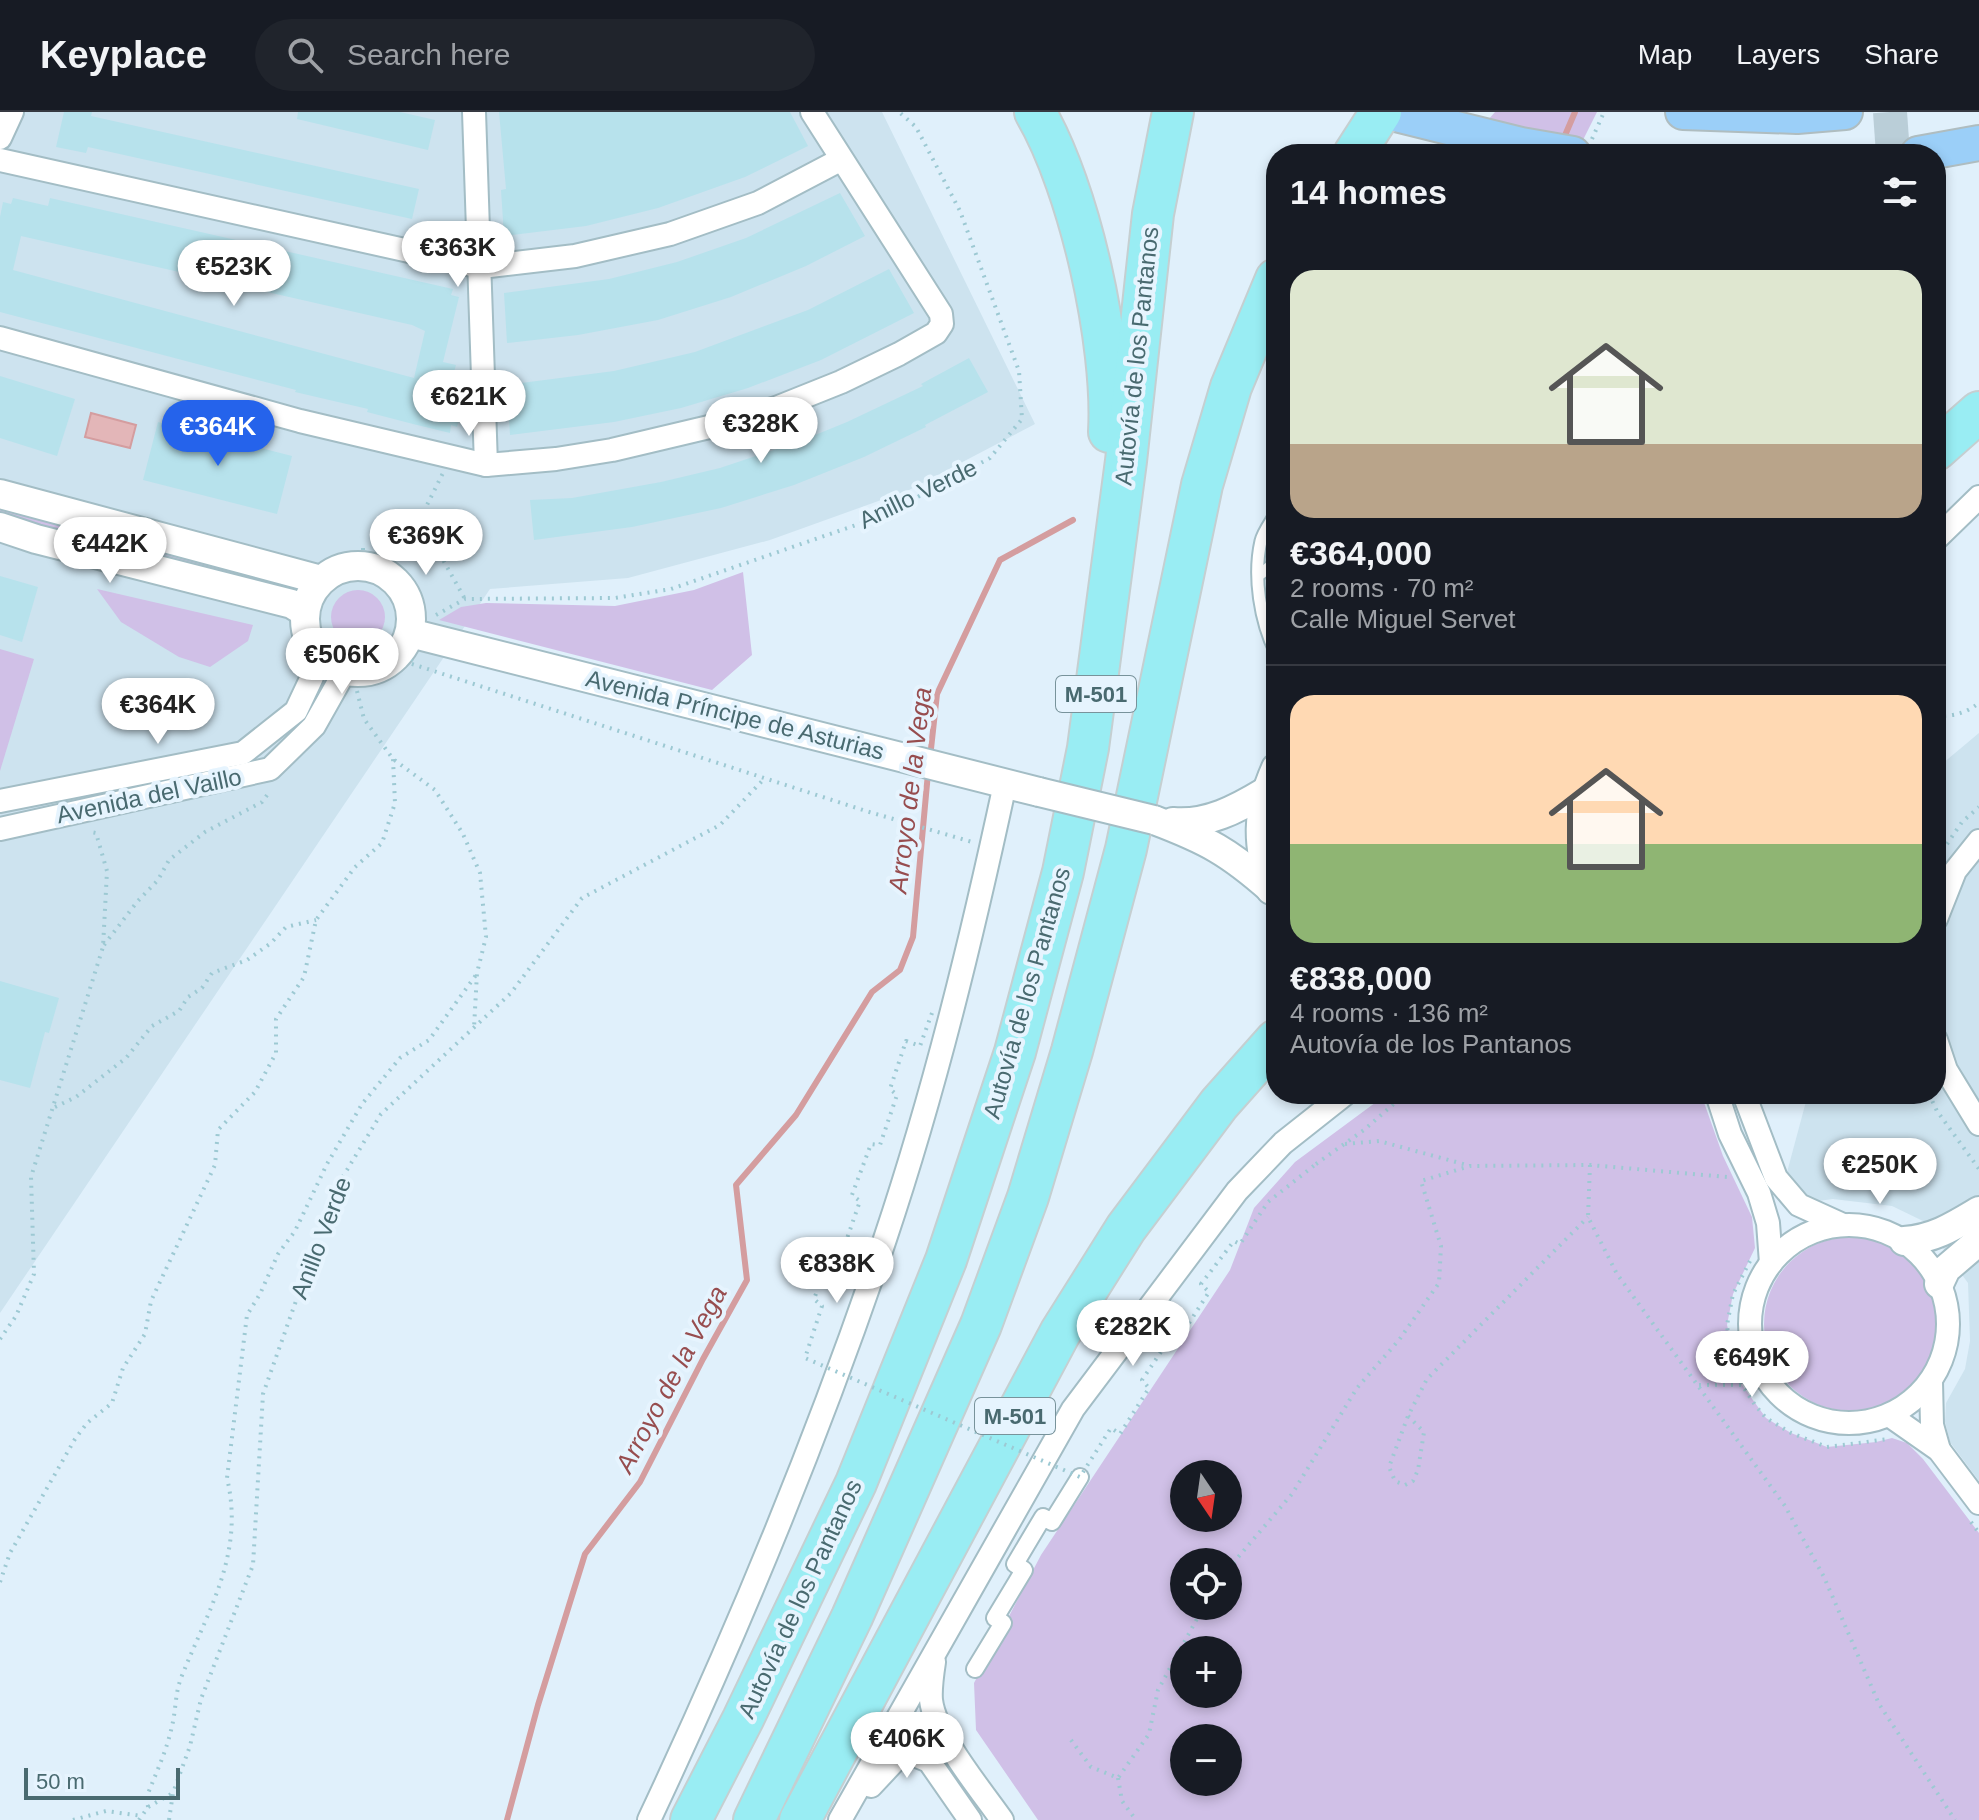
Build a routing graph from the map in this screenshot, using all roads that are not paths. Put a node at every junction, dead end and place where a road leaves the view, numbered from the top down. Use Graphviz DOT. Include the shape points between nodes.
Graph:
graph roads {
  1 [pos="12,112"];
  2 [pos="474,112"];
  3 [pos="812,112"];
  4 [pos="1035,112"];
  5 [pos="1173,112"];
  6 [pos="1683,112"];
  7 [pos="1845,112"];
  8 [pos="1394,115"];
  9 [pos="0,138"];
  10 [pos="1979,143"];
  11 [pos="1364,144"];
  12 [pos="1517,144"];
  13 [pos="1946,149"];
  14 [pos="0,160"];
  15 [pos="840,160"];
  16 [pos="481,267"];
  17 [pos="1266,303"];
  18 [pos="0,338"];
  19 [pos="1979,412"];
  20 [pos="1946,441"];
  21 [pos="486,465"];
  22 [pos="0,494"];
  23 [pos="1979,497"];
  24 [pos="0,527"];
  25 [pos="1946,529"];
  26 [pos="1266,531"];
  27 [pos="1266,570"];
  28 [pos="1259,575"];
  29 [pos="321,580"];
  30 [pos="305,612"];
  31 [pos="419,626"];
  32 [pos="1266,630"];
  33 [pos="314,649"];
  34 [pos="345,671"];
  35 [pos="1088,748"];
  36 [pos="1005,784"];
  37 [pos="1266,785"];
  38 [pos="1266,799"];
  39 [pos="0,801"];
  40 [pos="1154,820"];
  41 [pos="0,829"];
  42 [pos="1979,841"];
  43 [pos="1266,871"];
  44 [pos="1266,886"];
  45 [pos="1946,894"];
  46 [pos="1266,1051"];
  47 [pos="1946,1070"];
  48 [pos="1332,1104"];
  49 [pos="1720,1104"];
  50 [pos="1748,1104"];
  51 [pos="1979,1124"];
  52 [pos="1979,1211"];
  53 [pos="1843,1225"];
  54 [pos="1904,1241"];
  55 [pos="1979,1241"];
  56 [pos="1761,1261"];
  57 [pos="1939,1284"];
  58 [pos="1931,1382"];
  59 [pos="1889,1415"];
  60 [pos="1939,1450"];
  61 [pos="1080,1477"];
  62 [pos="1974,1512"];
  63 [pos="937,1650"];
  64 [pos="975,1669"];
  65 [pos="649,1820"];
  66 [pos="691,1820"];
  67 [pos="754,1820"];
  68 [pos="800,1820"];
  69 [pos="840,1820"];
  70 [pos="970,1820"];
  71 [pos="1002,1820"];
  1 -- 9 [label="street"];
  2 -- 16 [label="street"];
  3 -- 15 [label="street"];
  4 -- 35 [label="highway" via="1069,191 1091,271 1110,410 1090,629"];
  5 -- 35 [label="highway, Autovía de los Pantanos / M-501" via="1153,214"];
  6 -- 7 [label="main road"];
  8 -- 11 [label="highway"];
  8 -- 12 [label="main road"];
  10 -- 13 [label="main road"];
  14 -- 16 [label="street"];
  15 -- 16 [label="street" via="758,203 670,234 575,256"];
  15 -- 21 [label="street" via="941,314 936,333 841,382 726,423 612,450"];
  16 -- 21 [label="street"];
  17 -- 67 [label="highway" via="1231,387 1202,485 1126,849 1028,1197 981,1325 852,1617"];
  18 -- 21 [label="street" via="300,421"];
  19 -- 20 [label="highway"];
  22 -- 29 [label="street"];
  23 -- 25 [label="street"];
  24 -- 30 [label="street" via="292,604"];
  26 -- 28 [label="lane"];
  27 -- 28 [label="lane"];
  28 -- 32 [label="lane"];
  29 -- 30 [label="street"];
  29 -- 31 [label="street" via="352,565 385,572 399,584"];
  30 -- 33 [label="street"];
  31 -- 34 [label="street" via="392,660 362,672"];
  31 -- 36 [label="street, Avenida Príncipe de Asturias"];
  33 -- 34 [label="street"];
  33 -- 39 [label="street, Avenida del Vaillo" via="312,677 296,711 243,753"];
  34 -- 41 [label="street, Avenida del Vaillo" via="314,726 270,769"];
  35 -- 66 [label="highway, Autovía de los Pantanos / M-501" via="1063,872 1015,1052 946,1260 856,1483"];
  36 -- 40 [label="street, Avenida Príncipe de Asturias, bridge"];
  36 -- 65 [label="street" via="937,1064 885,1237 757,1578"];
  37 -- 40 [label="street, Avenida Príncipe de Asturias" via="1247,803 1202,821"];
  38 -- 43 [label="street" via="1259,825"];
  40 -- 44 [label="street, Avenida Príncipe de Asturias" via="1223,849"];
  42 -- 45 [label="street" via="1955,871"];
  46 -- 68 [label="highway, M-501" via="1219,1104 1126,1228 1060,1333"];
  47 -- 51 [label="street"];
  48 -- 63 [label="street" via="1283,1143 1237,1191 1073,1409"];
  49 -- 56 [label="street" via="1768,1223"];
  50 -- 53 [label="street" via="1776,1178 1799,1205"];
  52 -- 54 [label="street" via="1940,1234"];
  53 -- 54 [label="street" via="1875,1228"];
  53 -- 56 [label="street" via="1816,1231"];
  54 -- 57 [label="street" via="1927,1262"];
  55 -- 57 [label="street" via="1946,1269"];
  56 -- 59 [label="street" via="1750,1324 1755,1356 1771,1385 1795,1407 1825,1420 1858,1423"];
  57 -- 58 [label="street" via="1949,1321 1945,1353"];
  58 -- 59 [label="street"];
  58 -- 60 [label="street" via="1932,1425"];
  59 -- 60 [label="street"];
  60 -- 62 [label="street"];
  61 -- 64 [label="street" via="1052,1522 1043,1517 1015,1564 1024,1570 995,1618 1003,1623"];
  63 -- 69 [label="street"];
  63 -- 71 [label="street" via="931,1702 951,1747"];
  69 -- 70 [label="street" via="891,1763 912,1754 929,1761"];
}
